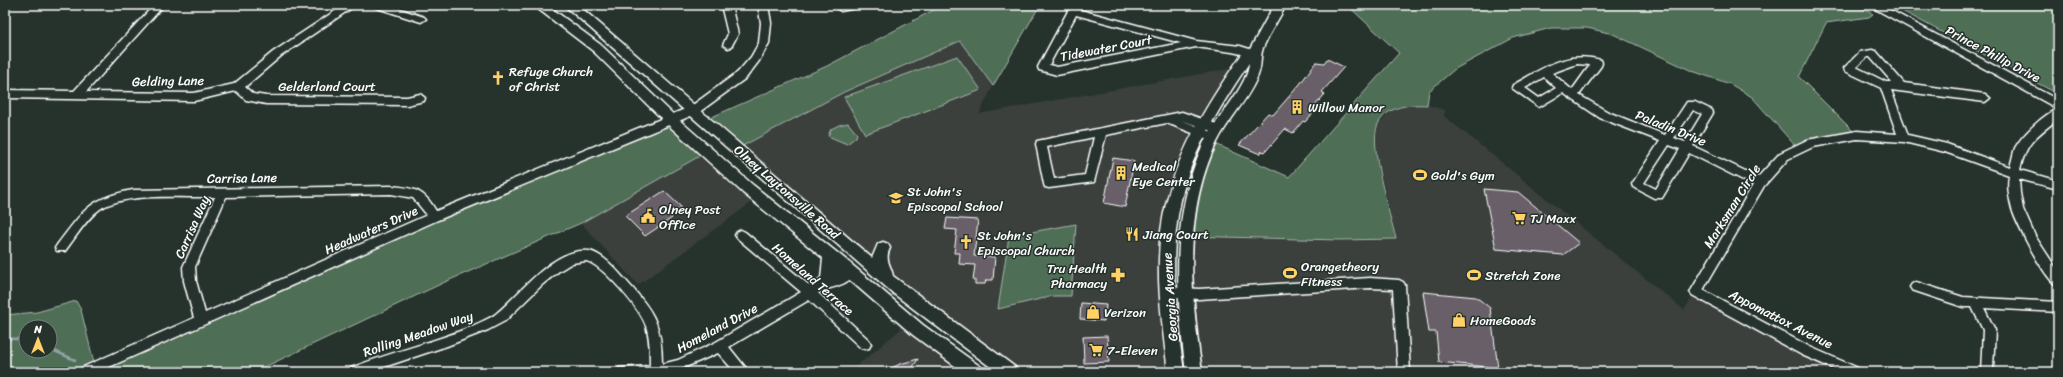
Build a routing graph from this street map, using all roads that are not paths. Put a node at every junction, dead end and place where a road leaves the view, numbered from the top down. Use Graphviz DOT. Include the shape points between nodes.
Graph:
graph roads {
  1 [pos="159,5"];
  2 [pos="351,5"];
  3 [pos="377,5"];
  4 [pos="539,5"];
  5 [pos="570,5"];
  6 [pos="726,5"];
  7 [pos="763,5"];
  8 [pos="858,5"];
  9 [pos="1280,5"];
  10 [pos="1873,5"];
  11 [pos="841,8"];
  12 [pos="421,19"];
  13 [pos="1196,44"];
  14 [pos="728,45"];
  15 [pos="1255,54"];
  16 [pos="1545,73"];
  17 [pos="1885,86"];
  18 [pos="1901,86"];
  19 [pos="238,87"];
  20 [pos="1563,88"];
  21 [pos="5,94"];
  22 [pos="78,95"];
  23 [pos="1574,96"];
  24 [pos="420,98"];
  25 [pos="1985,98"];
  26 [pos="2058,105"];
  27 [pos="694,110"];
  28 [pos="2058,113"];
  29 [pos="671,120"];
  30 [pos="1202,129"];
  31 [pos="1101,132"];
  32 [pos="1216,133"];
  33 [pos="1904,138"];
  34 [pos="1666,140"];
  35 [pos="1686,148"];
  36 [pos="2013,171"];
  37 [pos="1760,183"];
  38 [pos="2058,185"];
  39 [pos="223,192"];
  40 [pos="434,217"];
  41 [pos="741,235"];
  42 [pos="62,248"];
  43 [pos="883,248"];
  44 [pos="830,255"];
  45 [pos="847,269"];
  46 [pos="888,279"];
  47 [pos="2058,280"];
  48 [pos="818,287"];
  49 [pos="1916,287"];
  50 [pos="1167,292"];
  51 [pos="1696,292"];
  52 [pos="1184,294"];
  53 [pos="1976,304"];
  54 [pos="2058,307"];
  55 [pos="201,320"];
  56 [pos="865,344"];
  57 [pos="720,346"];
  58 [pos="656,371"];
  59 [pos="85,372"];
  60 [pos="355,372"];
  61 [pos="623,372"];
  62 [pos="743,372"];
  63 [pos="975,372"];
  64 [pos="1009,372"];
  65 [pos="1176,372"];
  66 [pos="1194,372"];
  67 [pos="1404,372"];
  68 [pos="1854,372"];
  69 [pos="1990,372"];
  1 -- 22 [label="street"];
  2 -- 19 [label="street, Gelding Lane" via="277,54"];
  3 -- 12 [label="street"];
  4 -- 29 [label="main road, Olney Laytonsville Road" via="597,48"];
  5 -- 27 [label="main road, Olney Laytonsville Road"];
  6 -- 14 [label="street" via="733,34"];
  7 -- 27 [label="street, Headwaters Drive" via="766,23 764,43 755,60 742,75"];
  8 -- 11 [label="street"];
  9 -- 15 [label="main road, Georgia Avenue"];
  10 -- 26 [label="street, Prince Philip Drive"];
  13 -- 13 [label="street, Tidewater Court" via="1073,11 1043,67 1057,71"];
  13 -- 15 [label="street, Tidewater Court" via="1232,47"];
  15 -- 30 [label="main road, Georgia Avenue" via="1246,57"];
  15 -- 32 [label="main road, Georgia Avenue" via="1254,70"];
  16 -- 20 [label="street, Paladin Drive"];
  16 -- 20 [label="street" via="1517,88 1539,103"];
  16 -- 23 [label="street" via="1574,60 1587,59 1597,63"];
  17 -- 18 [label="street"];
  17 -- 18 [label="street" via="1849,68 1864,54 1872,53"];
  17 -- 33 [label="street"];
  18 -- 25 [label="street"];
  19 -- 22 [label="street, Gelding Lane" via="194,97"];
  19 -- 24 [label="street, Gelderland Court" via="250,97 266,100 407,101"];
  20 -- 23 [label="street, Paladin Drive"];
  21 -- 22 [label="street, Gelding Lane"];
  23 -- 34 [label="street, Paladin Drive" via="1604,115"];
  27 -- 29 [label="street, Headwaters Drive"];
  27 -- 46 [label="main road, Olney Laytonsville Road"];
  28 -- 36 [label="street" via="2032,134 2021,147"];
  29 -- 40 [label="street, Headwaters Drive"];
  29 -- 44 [label="main road, Olney Laytonsville Road" via="748,189"];
  30 -- 31 [label="street" via="1168,120"];
  30 -- 32 [label="street"];
  30 -- 50 [label="main road, Georgia Avenue" via="1181,176 1173,207 1167,246"];
  31 -- 31 [label="street" via="1040,144 1049,184 1090,179"];
  32 -- 52 [label="main road, Georgia Avenue" via="1196,180 1189,209 1183,247"];
  33 -- 36 [label="street, Marksman Circle" via="1947,148"];
  33 -- 37 [label="street, Marksman Circle" via="1857,135 1811,143 1784,156"];
  34 -- 35 [label="street, Paladin Drive"];
  34 -- 35 [label="street" via="1691,105 1708,113"];
  34 -- 35 [label="street" via="1637,184 1658,195"];
  35 -- 37 [label="street, Paladin Drive"];
  36 -- 38 [label="street, Marksman Circle" via="2027,178"];
  36 -- 47 [label="street" via="2013,188 2019,215 2031,239"];
  37 -- 51 [label="street, Marksman Circle"];
  39 -- 40 [label="street, Carrisa Lane" via="411,192 424,200"];
  39 -- 42 [label="street, Carrisa Lane" via="133,194 112,197 88,212"];
  39 -- 55 [label="street, Carrisa Way" via="189,267 190,281"];
  40 -- 55 [label="street, Headwaters Drive"];
  41 -- 48 [label="street, Homeland Terrace"];
  43 -- 46 [label="main road" via="879,254 879,261"];
  44 -- 45 [label="main road, Olney Laytonsville Road"];
  44 -- 48 [label="main road" via="831,264"];
  45 -- 48 [label="street, Homeland Drive" via="840,280"];
  45 -- 63 [label="main road, Olney Laytonsville Road" via="918,330"];
  46 -- 64 [label="main road, Olney Laytonsville Road"];
  48 -- 56 [label="street, Homeland Terrace"];
  48 -- 57 [label="street, Homeland Drive"];
  49 -- 53 [label="street"];
  50 -- 52 [label="street"];
  50 -- 65 [label="main road, Georgia Avenue"];
  51 -- 68 [label="street, Appomattox Avenue" via="1806,351"];
  52 -- 66 [label="main road, Georgia Avenue"];
  52 -- 67 [label="street" via="1370,283 1399,285"];
  53 -- 54 [label="street"];
  53 -- 69 [label="street" via="1989,330 1987,371"];
  55 -- 59 [label="street, Headwaters Drive"];
  57 -- 58 [label="street, Homeland Drive" via="680,365"];
  57 -- 62 [label="street"];
  58 -- 60 [label="street, Rolling Meadow Way" via="656,350 650,321 628,290 596,258 588,256 563,262 547,272 501,317 492,322 440,344"];
  58 -- 61 [label="street, Homeland Drive"];
}
